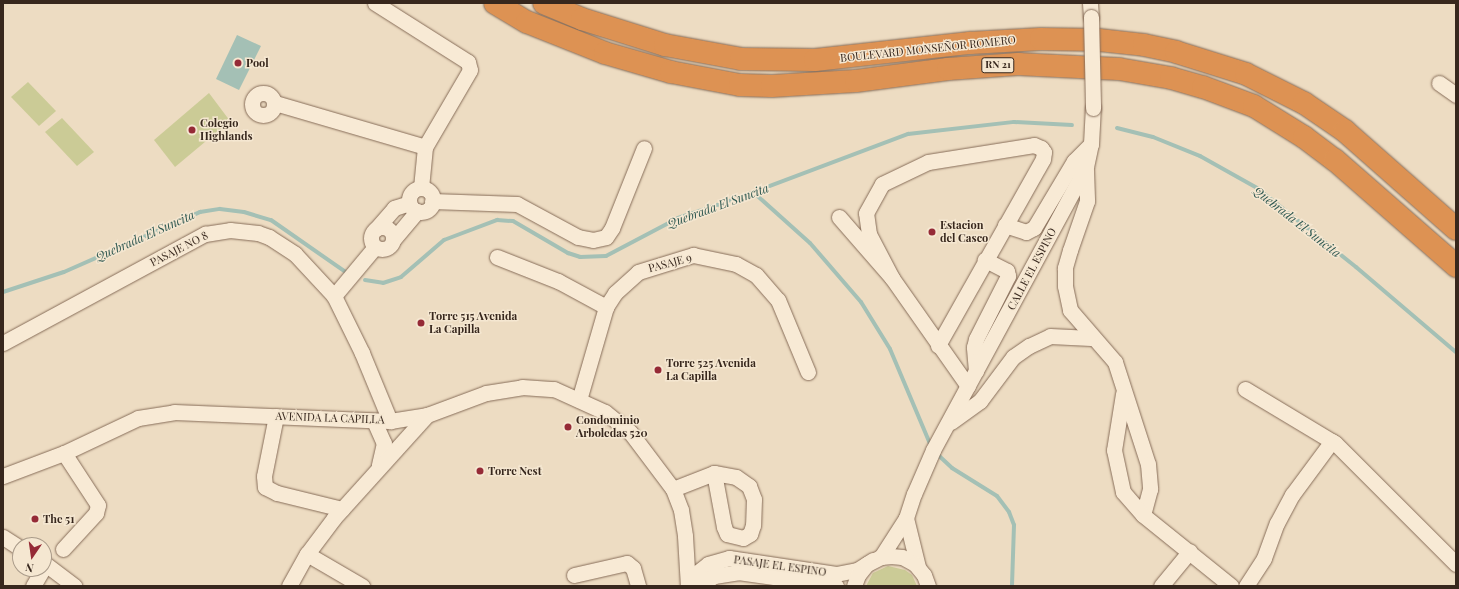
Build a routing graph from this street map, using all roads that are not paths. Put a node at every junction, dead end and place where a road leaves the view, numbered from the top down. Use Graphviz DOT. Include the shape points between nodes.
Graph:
graph roads {
  1 [pos="375,3"];
  2 [pos="495,3"];
  3 [pos="544,3"];
  4 [pos="1091,10"];
  5 [pos="1439,83"];
  6 [pos="1456,95"];
  7 [pos="274,103"];
  8 [pos="1091,144"];
  9 [pos="426,147"];
  10 [pos="644,148"];
  11 [pos="1086,167"];
  12 [pos="421,188"];
  13 [pos="432,201"];
  14 [pos="413,207"];
  15 [pos="839,217"];
  16 [pos="1005,225"];
  17 [pos="376,229"];
  18 [pos="1456,229"];
  19 [pos="393,240"];
  20 [pos="375,247"];
  21 [pos="497,257"];
  22 [pos="986,260"];
  23 [pos="1456,266"];
  24 [pos="892,278"];
  25 [pos="334,296"];
  26 [pos="606,308"];
  27 [pos="1091,338"];
  28 [pos="3,343"];
  29 [pos="938,345"];
  30 [pos="808,372"];
  31 [pos="976,372"];
  32 [pos="968,386"];
  33 [pos="1245,389"];
  34 [pos="1123,393"];
  35 [pos="579,400"];
  36 [pos="427,414"];
  37 [pos="276,416"];
  38 [pos="390,420"];
  39 [pos="374,421"];
  40 [pos="949,424"];
  41 [pos="1332,442"];
  42 [pos="64,453"];
  43 [pos="379,465"];
  44 [pos="714,473"];
  45 [pos="3,476"];
  46 [pos="673,490"];
  47 [pos="342,509"];
  48 [pos="1143,515"];
  49 [pos="906,518"];
  50 [pos="685,536"];
  51 [pos="3,537"];
  52 [pos="12,543"];
  53 [pos="63,549"];
  54 [pos="1190,551"];
  55 [pos="307,554"];
  56 [pos="877,558"];
  57 [pos="1456,564"];
  58 [pos="918,567"];
  59 [pos="711,570"];
  60 [pos="52,571"];
  61 [pos="574,576"];
  62 [pos="38,577"];
  63 [pos="692,584"];
  64 [pos="814,584"];
  65 [pos="33,586"];
  66 [pos="74,586"];
  67 [pos="289,586"];
  68 [pos="362,586"];
  69 [pos="638,586"];
  70 [pos="836,586"];
  71 [pos="854,586"];
  72 [pos="928,586"];
  73 [pos="1161,586"];
  74 [pos="1231,586"];
  75 [pos="1246,586"];
  1 -- 9 [label="street" via="468,62 470,70"];
  2 -- 23 [label="highway, BOULEVARD MONSEÑOR ROMERO / RN 21" via="526,22 605,53 671,72 740,85 841,82 948,69 1025,64 1119,69 1203,86 1254,106 1304,137 1335,160"];
  3 -- 18 [label="highway, BOULEVARD MONSEÑOR ROMERO / RN 21" via="582,19 665,45 741,59 815,60 970,43 1035,39 1099,40 1176,52 1246,74 1304,104 1344,131"];
  4 -- 8 [label="street, CALLE EL ESPINO, bridge"];
  5 -- 6 [label="street"];
  7 -- 9 [label="street"];
  8 -- 11 [label="street, CALLE EL ESPINO"];
  8 -- 16 [label="street" via="1074,161 1034,228 1026,232"];
  9 -- 12 [label="street"];
  10 -- 13 [label="street" via="606,237 593,240 578,237 517,204"];
  11 -- 27 [label="street" via="1087,201 1065,268 1065,286 1070,310"];
  11 -- 31 [label="street, CALLE EL ESPINO"];
  12 -- 13 [label="street" via="429,191"];
  12 -- 14 [label="street" via="412,192"];
  13 -- 14 [label="street" via="428,208"];
  14 -- 17 [label="street" via="394,208"];
  14 -- 19 [label="street"];
  15 -- 24 [label="street"];
  16 -- 22 [label="street"];
  16 -- 24 [label="street" via="1043,159 1044,152 1041,148 1034,145 928,162 882,184 866,213 869,234"];
  17 -- 19 [label="street" via="383,227 390,230"];
  17 -- 20 [label="street" via="371,238"];
  19 -- 20 [label="street" via="386,248"];
  20 -- 25 [label="street"];
  21 -- 26 [label="street" via="558,281"];
  22 -- 29 [label="street"];
  22 -- 31 [label="street" via="1007,271 1008,276 976,339"];
  24 -- 29 [label="street"];
  25 -- 28 [label="street, PASAJE NO 8" via="295,254 277,242 258,233 230,230 205,234"];
  25 -- 38 [label="street, PASAJE NO 8" via="362,353"];
  26 -- 30 [label="street, PASAJE 9" via="615,293 638,272 667,261 693,255 736,264 756,275 778,300"];
  26 -- 35 [label="street, PASAJE 9"];
  27 -- 34 [label="street" via="1115,362"];
  27 -- 40 [label="street" via="1050,336 1029,346 1013,357 980,401"];
  29 -- 32 [label="street"];
  31 -- 32 [label="street, CALLE EL ESPINO"];
  32 -- 40 [label="street, CALLE EL ESPINO"];
  33 -- 41 [label="street"];
  34 -- 48 [label="street" via="1148,464 1150,489"];
  34 -- 48 [label="street" via="1114,450 1116,470 1123,492"];
  35 -- 36 [label="street, AVENIDA LA CAPILLA" via="554,390 522,387 486,393"];
  35 -- 46 [label="street, AVENIDA LA CAPILLA" via="606,412 630,432"];
  36 -- 38 [label="street, AVENIDA LA CAPILLA"];
  36 -- 43 [label="street"];
  37 -- 39 [label="street, AVENIDA LA CAPILLA"];
  37 -- 42 [label="street, AVENIDA LA CAPILLA" via="174,412 138,418"];
  37 -- 47 [label="street" via="264,476 265,487 276,493"];
  38 -- 39 [label="street, AVENIDA LA CAPILLA"];
  39 -- 43 [label="street" via="384,443"];
  40 -- 49 [label="street, CALLE EL ESPINO" via="922,472"];
  41 -- 57 [label="street"];
  41 -- 75 [label="street" via="1292,495 1277,523 1264,558"];
  42 -- 45 [label="street, AVENIDA LA CAPILLA"];
  42 -- 53 [label="street" via="98,505 96,513"];
  43 -- 47 [label="street"];
  44 -- 46 [label="street"];
  46 -- 50 [label="street, AVENIDA LA CAPILLA" via="681,510"];
  47 -- 55 [label="street"];
  48 -- 54 [label="street"];
  49 -- 56 [label="street, CALLE EL ESPINO"];
  49 -- 58 [label="street"];
  50 -- 59 [label="street, AVENIDA LA CAPILLA" via="696,556"];
  50 -- 63 [label="street, AVENIDA LA CAPILLA"];
  51 -- 52 [label="street"];
  54 -- 73 [label="street"];
  54 -- 74 [label="street"];
  55 -- 67 [label="street"];
  55 -- 68 [label="street"];
  56 -- 58 [label="street" via="902,557"];
  56 -- 59 [label="street, PASAJE EL ESPINO" via="857,570 836,574 742,558 729,558"];
  56 -- 71 [label="street" via="860,572"];
  58 -- 72 [label="street"];
  59 -- 63 [label="street, AVENIDA LA CAPILLA"];
  59 -- 64 [label="street, PASAJE EL ESPINO" via="746,572"];
  60 -- 66 [label="street"];
  61 -- 69 [label="street" via="627,563 633,568"];
  62 -- 65 [label="street"];
  64 -- 70 [label="street, PASAJE EL ESPINO"];
}
